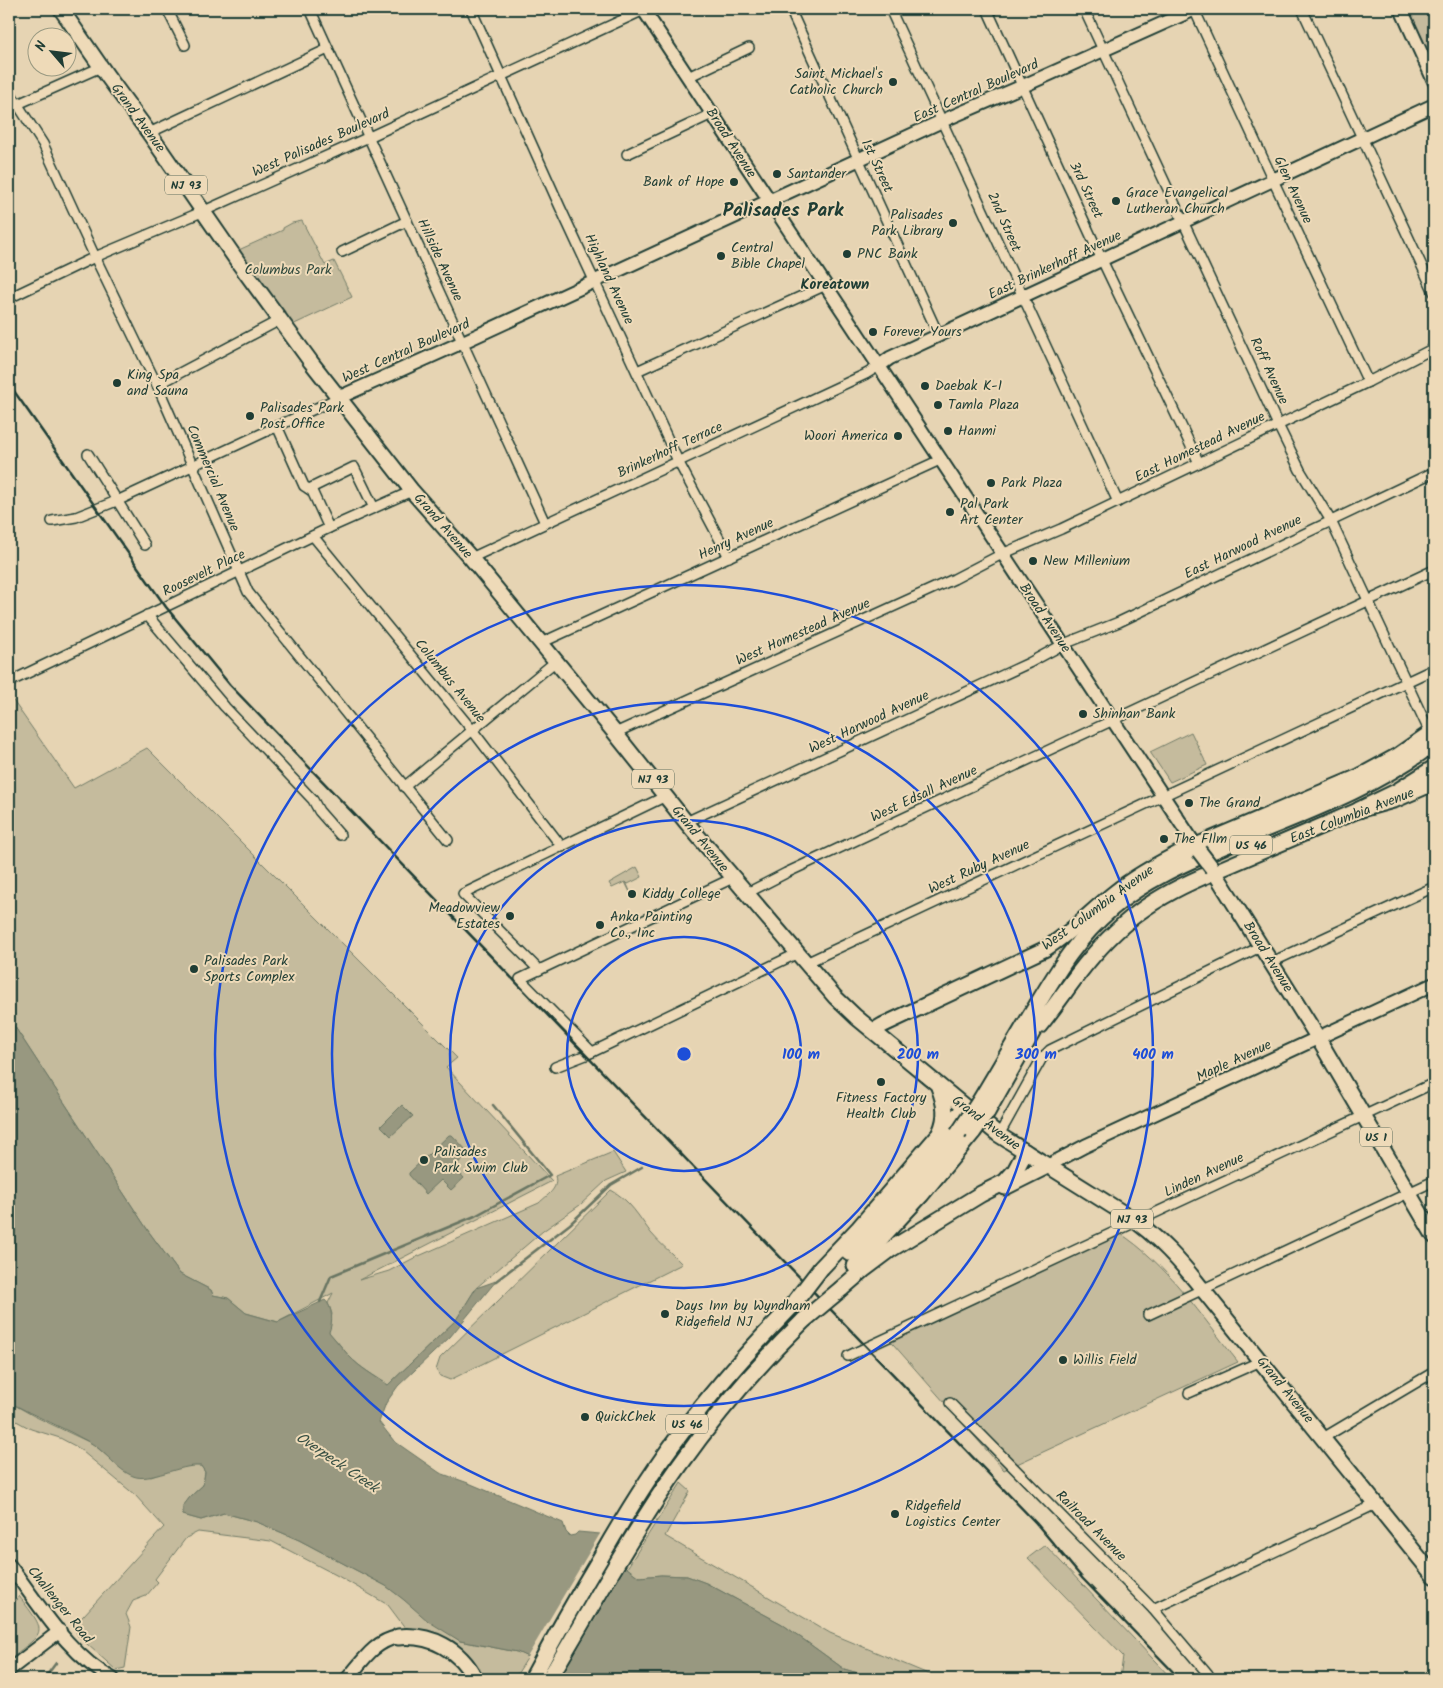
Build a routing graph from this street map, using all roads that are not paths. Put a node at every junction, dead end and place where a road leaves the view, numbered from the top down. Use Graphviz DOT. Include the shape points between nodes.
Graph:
graph roads {
  1 [pos="61,9"];
  2 [pos="169,9"];
  3 [pos="310,9"];
  4 [pos="470,9"];
  5 [pos="644,9"];
  6 [pos="790,9"];
  7 [pos="890,9"];
  8 [pos="987,9"];
  9 [pos="1084,9"];
  10 [pos="1194,9"];
  11 [pos="1302,9"];
  12 [pos="1401,9"];
  13 [pos="185,45"];
  14 [pos="749,48"];
  15 [pos="328,49"];
  16 [pos="1103,50"];
  17 [pos="101,66"];
  18 [pos="502,76"];
  19 [pos="688,77"];
  20 [pos="1434,81"];
  21 [pos="1024,86"];
  22 [pos="9,91"];
  23 [pos="1434,105"];
  24 [pos="13,106"];
  25 [pos="712,114"];
  26 [pos="942,121"];
  27 [pos="149,133"];
  28 [pos="369,137"];
  29 [pos="1362,138"];
  30 [pos="627,154"];
  31 [pos="859,160"];
  32 [pos="1273,180"];
  33 [pos="770,201"];
  34 [pos="204,211"];
  35 [pos="1184,221"];
  36 [pos="407,222"];
  37 [pos="342,252"];
  38 [pos="95,257"];
  39 [pos="1102,260"];
  40 [pos="595,281"];
  41 [pos="826,285"];
  42 [pos="1434,292"];
  43 [pos="1022,297"];
  44 [pos="9,298"];
  45 [pos="280,320"];
  46 [pos="939,336"];
  47 [pos="463,342"];
  48 [pos="1434,348"];
  49 [pos="879,366"];
  50 [pos="637,371"];
  51 [pos="1368,382"];
  52 [pos="157,385"];
  53 [pos="340,397"];
  54 [pos="1278,424"];
  55 [pos="277,426"];
  56 [pos="88,454"];
  57 [pos="942,459"];
  58 [pos="678,461"];
  59 [pos="1198,463"];
  60 [pos="193,465"];
  61 [pos="1434,472"];
  62 [pos="309,489"];
  63 [pos="412,491"];
  64 [pos="118,500"];
  65 [pos="1118,502"];
  66 [pos="374,508"];
  67 [pos="52,521"];
  68 [pos="1330,521"];
  69 [pos="545,523"];
  70 [pos="329,528"];
  71 [pos="313,536"];
  72 [pos="145,545"];
  73 [pos="1002,554"];
  74 [pos="729,557"];
  75 [pos="471,558"];
  76 [pos="1434,570"];
  77 [pos="238,572"];
  78 [pos="1368,601"];
  79 [pos="147,615"];
  80 [pos="541,643"];
  81 [pos="1064,644"];
  82 [pos="556,661"];
  83 [pos="1434,669"];
  84 [pos="9,682"];
  85 [pos="1407,682"];
  86 [pos="1112,720"];
  87 [pos="473,731"];
  88 [pos="615,733"];
  89 [pos="1433,737"];
  90 [pos="1434,755"];
  91 [pos="1434,768"];
  92 [pos="1434,783"];
  93 [pos="404,787"];
  94 [pos="1162,795"];
  95 [pos="666,796"];
  96 [pos="1359,810"];
  97 [pos="686,822"];
  98 [pos="340,835"];
  99 [pos="448,840"];
  100 [pos="562,846"];
  101 [pos="1198,848"];
  102 [pos="1213,870"];
  103 [pos="733,878"];
  104 [pos="1434,887"];
  105 [pos="747,893"];
  106 [pos="1086,918"];
  107 [pos="1262,946"];
  108 [pos="802,958"];
  109 [pos="1272,962"];
  110 [pos="539,970"];
  111 [pos="1434,984"];
  112 [pos="873,1031"];
  113 [pos="1318,1038"];
  114 [pos="1020,1042"];
  115 [pos="592,1052"];
  116 [pos="555,1067"];
  117 [pos="1434,1082"];
  118 [pos="939,1087"];
  119 [pos="977,1108"];
  120 [pos="1364,1116"];
  121 [pos="999,1135"];
  122 [pos="938,1136"];
  123 [pos="1025,1152"];
  124 [pos="1047,1166"];
  125 [pos="1434,1181"];
  126 [pos="1409,1193"];
  127 [pos="960,1206"];
  128 [pos="1137,1222"];
  129 [pos="1434,1236"];
  130 [pos="832,1279"];
  131 [pos="1203,1290"];
  132 [pos="1148,1315"];
  133 [pos="848,1356"];
  134 [pos="1261,1361"];
  135 [pos="1434,1372"];
  136 [pos="1189,1393"];
  137 [pos="950,1402"];
  138 [pos="1323,1438"];
  139 [pos="1376,1504"];
  140 [pos="9,1565"];
  141 [pos="1434,1576"];
  142 [pos="1153,1609"];
  143 [pos="60,1631"];
  144 [pos="556,1634"];
  145 [pos="398,1637"];
  146 [pos="9,1670"];
  147 [pos="1208,1674"];
  148 [pos="114,1679"];
  149 [pos="348,1679"];
  150 [pos="475,1679"];
  151 [pos="524,1679"];
  152 [pos="532,1679"];
  153 [pos="549,1679"];
  1 -- 17 [label="main road, Grand Avenue / NJ 93"];
  2 -- 13 [label="street"];
  3 -- 15 [label="street, Hillside Avenue"];
  4 -- 18 [label="street, Highland Avenue"];
  5 -- 18 [label="street, West Palisades Boulevard"];
  5 -- 19 [label="main road, Broad Avenue"];
  6 -- 31 [label="street, 1st Street"];
  7 -- 26 [label="street, 2nd Street"];
  8 -- 21 [label="street, 3rd Street"];
  9 -- 16 [label="street, Roff Avenue"];
  10 -- 16 [label="main road, East Central Boulevard"];
  10 -- 32 [label="street, Glen Avenue"];
  11 -- 29 [label="street"];
  12 -- 20 [label="main road"];
  14 -- 19 [label="street"];
  15 -- 27 [label="street"];
  15 -- 28 [label="street, Hillside Avenue"];
  16 -- 21 [label="main road, East Central Boulevard"];
  16 -- 35 [label="street, Roff Avenue"];
  17 -- 24 [label="street"];
  17 -- 27 [label="main road, Grand Avenue / NJ 93"];
  18 -- 28 [label="street, West Palisades Boulevard"];
  18 -- 40 [label="street, Highland Avenue"];
  19 -- 25 [label="main road, Broad Avenue"];
  21 -- 26 [label="main road, East Central Boulevard"];
  21 -- 39 [label="street, 3rd Street"];
  22 -- 24 [label="street, Commercial Avenue"];
  23 -- 29 [label="main road, East Brinkerhoff Avenue"];
  24 -- 38 [label="street, Commercial Avenue" via="43,144"];
  25 -- 30 [label="street"];
  25 -- 33 [label="main road, Broad Avenue"];
  26 -- 31 [label="main road, East Central Boulevard"];
  26 -- 43 [label="street, 2nd Street"];
  27 -- 34 [label="main road, Grand Avenue / NJ 93"];
  28 -- 34 [label="street, West Palisades Boulevard"];
  28 -- 36 [label="street, Hillside Avenue"];
  29 -- 32 [label="main road, East Brinkerhoff Avenue"];
  29 -- 42 [label="street"];
  31 -- 33 [label="main road, East Central Boulevard"];
  31 -- 46 [label="street, 1st Street"];
  32 -- 35 [label="main road, East Brinkerhoff Avenue"];
  32 -- 51 [label="street, Glen Avenue"];
  33 -- 40 [label="main road, West Central Boulevard"];
  33 -- 41 [label="main road, Broad Avenue"];
  34 -- 38 [label="street, West Palisades Boulevard"];
  34 -- 45 [label="main road, Grand Avenue / NJ 93"];
  35 -- 39 [label="main road, East Brinkerhoff Avenue"];
  35 -- 54 [label="street, Roff Avenue"];
  36 -- 37 [label="street"];
  36 -- 47 [label="street, Hillside Avenue"];
  38 -- 44 [label="street, West Palisades Boulevard"];
  38 -- 52 [label="street, Commercial Avenue"];
  39 -- 43 [label="main road, East Brinkerhoff Avenue"];
  39 -- 59 [label="street, 3rd Street"];
  40 -- 47 [label="main road, West Central Boulevard"];
  40 -- 50 [label="street, Highland Avenue"];
  41 -- 49 [label="main road, Broad Avenue"];
  41 -- 50 [label="street"];
  43 -- 46 [label="main road, East Brinkerhoff Avenue"];
  43 -- 65 [label="street, 2nd Street"];
  45 -- 52 [label="street"];
  45 -- 53 [label="main road, Grand Avenue / NJ 93"];
  46 -- 49 [label="main road, East Brinkerhoff Avenue"];
  47 -- 53 [label="main road, West Central Boulevard"];
  47 -- 69 [label="street, Hillside Avenue"];
  48 -- 51 [label="street, East Homestead Avenue"];
  49 -- 57 [label="main road, Broad Avenue"];
  49 -- 58 [label="street, Brinkerhoff Terrace"];
  50 -- 58 [label="street, Highland Avenue"];
  51 -- 54 [label="street, East Homestead Avenue"];
  52 -- 60 [label="street, Commercial Avenue"];
  53 -- 55 [label="street, West Central Boulevard"];
  53 -- 63 [label="main road, Grand Avenue / NJ 93"];
  54 -- 59 [label="street, East Homestead Avenue"];
  54 -- 68 [label="street, Roff Avenue"];
  55 -- 60 [label="street, West Central Boulevard"];
  55 -- 62 [label="street" via="304,486"];
  56 -- 64 [label="street"];
  57 -- 73 [label="main road, Broad Avenue"];
  57 -- 74 [label="street, Henry Avenue"];
  58 -- 69 [label="street, Brinkerhoff Terrace"];
  58 -- 74 [label="street, Highland Avenue"];
  59 -- 65 [label="street, East Homestead Avenue"];
  60 -- 64 [label="street, West Central Boulevard"];
  60 -- 77 [label="street, Commercial Avenue"];
  61 -- 68 [label="street, East Harwood Avenue"];
  62 -- 66 [label="street" via="354,466"];
  62 -- 70 [label="street"];
  63 -- 66 [label="street, Roosevelt Place"];
  63 -- 75 [label="main road, Grand Avenue / NJ 93"];
  64 -- 67 [label="street, West Central Boulevard" via="76,517"];
  64 -- 72 [label="street"];
  65 -- 73 [label="street, East Homestead Avenue"];
  66 -- 70 [label="street, Roosevelt Place"];
  68 -- 78 [label="street, Roff Avenue"];
  68 -- 81 [label="street, East Harwood Avenue" via="1119,622"];
  69 -- 75 [label="street, Brinkerhoff Terrace"];
  70 -- 71 [label="street, Roosevelt Place"];
  71 -- 77 [label="street, Roosevelt Place"];
  71 -- 87 [label="street, Columbus Avenue"];
  73 -- 81 [label="main road, Broad Avenue"];
  73 -- 88 [label="street, West Homestead Avenue"];
  74 -- 80 [label="street, Henry Avenue"];
  75 -- 80 [label="main road, Grand Avenue / NJ 93"];
  76 -- 78 [label="street, West Edsall Avenue"];
  77 -- 79 [label="street, Roosevelt Place"];
  77 -- 93 [label="street, Commercial Avenue" via="248,592"];
  78 -- 85 [label="street, Roff Avenue"];
  78 -- 86 [label="street, West Edsall Avenue"];
  79 -- 84 [label="street, Roosevelt Place"];
  79 -- 98 [label="street" via="225,707 313,800"];
  80 -- 82 [label="main road, Grand Avenue / NJ 93"];
  81 -- 86 [label="main road, Broad Avenue"];
  81 -- 97 [label="street, West Harwood Avenue"];
  82 -- 87 [label="street"];
  82 -- 88 [label="main road, Grand Avenue / NJ 93"];
  83 -- 85 [label="street, West Ruby Avenue"];
  85 -- 89 [label="street, Roff Avenue"];
  85 -- 94 [label="street, West Ruby Avenue"];
  86 -- 94 [label="main road, Broad Avenue"];
  86 -- 105 [label="street, West Edsall Avenue"];
  87 -- 93 [label="street"];
  87 -- 100 [label="street, Columbus Avenue"];
  88 -- 95 [label="main road, Grand Avenue / NJ 93"];
  89 -- 101 [label="main road, West Columbia Avenue" via="1354,779"];
  89 -- 114 [label="highway, US 46" via="1403,765 1366,785 1184,863 1135,891 1101,918 1073,948 1056,972"];
  90 -- 114 [label="highway, US 46" via="1366,796 1191,870 1137,901 1104,928 1076,960"];
  91 -- 96 [label="highway"];
  92 -- 96 [label="main road, East Columbia Avenue" via="1395,800"];
  93 -- 99 [label="street, Commercial Avenue"];
  94 -- 101 [label="main road, Broad Avenue"];
  94 -- 108 [label="street, West Ruby Avenue"];
  95 -- 97 [label="main road, Grand Avenue / NJ 93"];
  95 -- 100 [label="street"];
  96 -- 102 [label="main road, East Columbia Avenue"];
  97 -- 103 [label="main road, Grand Avenue / NJ 93"];
  100 -- 110 [label="street" via="463,894"];
  101 -- 102 [label="main road, Broad Avenue / US 1, bridge"];
  101 -- 106 [label="main road, West Columbia Avenue" via="1166,860 1135,878"];
  102 -- 107 [label="main road, Broad Avenue / US 1"];
  102 -- 114 [label="highway" via="1156,900 1117,929 1084,966 1052,1012"];
  103 -- 105 [label="main road, Grand Avenue / NJ 93"];
  103 -- 110 [label="street"];
  104 -- 109 [label="street"];
  105 -- 108 [label="main road, Grand Avenue / NJ 93"];
  106 -- 112 [label="main road, West Columbia Avenue" via="1046,949"];
  106 -- 114 [label="highway" via="1049,969 1029,1006"];
  107 -- 109 [label="main road, Broad Avenue / US 1"];
  107 -- 121 [label="street" via="1052,1048 1042,1058"];
  108 -- 112 [label="main road, Grand Avenue / NJ 93" via="842,1004"];
  108 -- 115 [label="street, West Ruby Avenue"];
  109 -- 113 [label="main road, Broad Avenue / US 1"];
  110 -- 115 [label="street" via="520,979"];
  111 -- 113 [label="main road, Maple Avenue"];
  112 -- 118 [label="main road, Grand Avenue / NJ 93"];
  113 -- 120 [label="main road, Broad Avenue / US 1"];
  113 -- 124 [label="main road, Maple Avenue"];
  114 -- 119 [label="highway, US 46"];
  115 -- 116 [label="street, West Ruby Avenue"];
  117 -- 120 [label="street, Linden Avenue"];
  118 -- 119 [label="main road, Grand Avenue / NJ 93"];
  118 -- 122 [label="highway" via="946,1113"];
  119 -- 121 [label="main road, Grand Avenue / NJ 93"];
  119 -- 122 [label="highway"];
  119 -- 130 [label="highway, US 46, bridge"];
  119 -- 130 [label="highway, US 46, bridge" via="973,1132 912,1206"];
  120 -- 126 [label="main road, Broad Avenue / US 1"];
  120 -- 128 [label="street, Linden Avenue"];
  121 -- 123 [label="main road, Grand Avenue / NJ 93"];
  122 -- 130 [label="highway" via="859,1228"];
  123 -- 124 [label="main road, Grand Avenue / NJ 93"];
  123 -- 127 [label="highway" via="1008,1180"];
  124 -- 127 [label="highway"];
  124 -- 128 [label="main road, Grand Avenue / NJ 93"];
  125 -- 126 [label="street"];
  126 -- 129 [label="main road, Broad Avenue / US 1"];
  126 -- 131 [label="street"];
  127 -- 130 [label="highway" via="883,1254"];
  128 -- 131 [label="main road, Grand Avenue / NJ 93" via="1166,1246"];
  128 -- 133 [label="street, Linden Avenue"];
  130 -- 144 [label="highway, US 46, bridge" via="791,1307 731,1370 685,1427 644,1485"];
  130 -- 153 [label="highway, US 46, bridge" via="804,1320 752,1374 673,1475"];
  131 -- 132 [label="street"];
  131 -- 134 [label="main road, Grand Avenue / NJ 93"];
  134 -- 136 [label="street"];
  134 -- 138 [label="main road, Grand Avenue / NJ 93"];
  135 -- 138 [label="street"];
  137 -- 142 [label="street, Railroad Avenue"];
  138 -- 139 [label="main road, Grand Avenue / NJ 93"];
  139 -- 141 [label="main road, Grand Avenue / NJ 93"];
  139 -- 142 [label="street"];
  140 -- 143 [label="main road, Challenger Road"];
  142 -- 147 [label="street, Railroad Avenue"];
  143 -- 146 [label="main road"];
  143 -- 148 [label="main road, Challenger Road" via="86,1660"];
  144 -- 151 [label="highway"];
  144 -- 152 [label="highway, US 46"];
  145 -- 149 [label="main road" via="378,1644"];
  145 -- 150 [label="highway" via="423,1638 443,1645 462,1659"];
}
